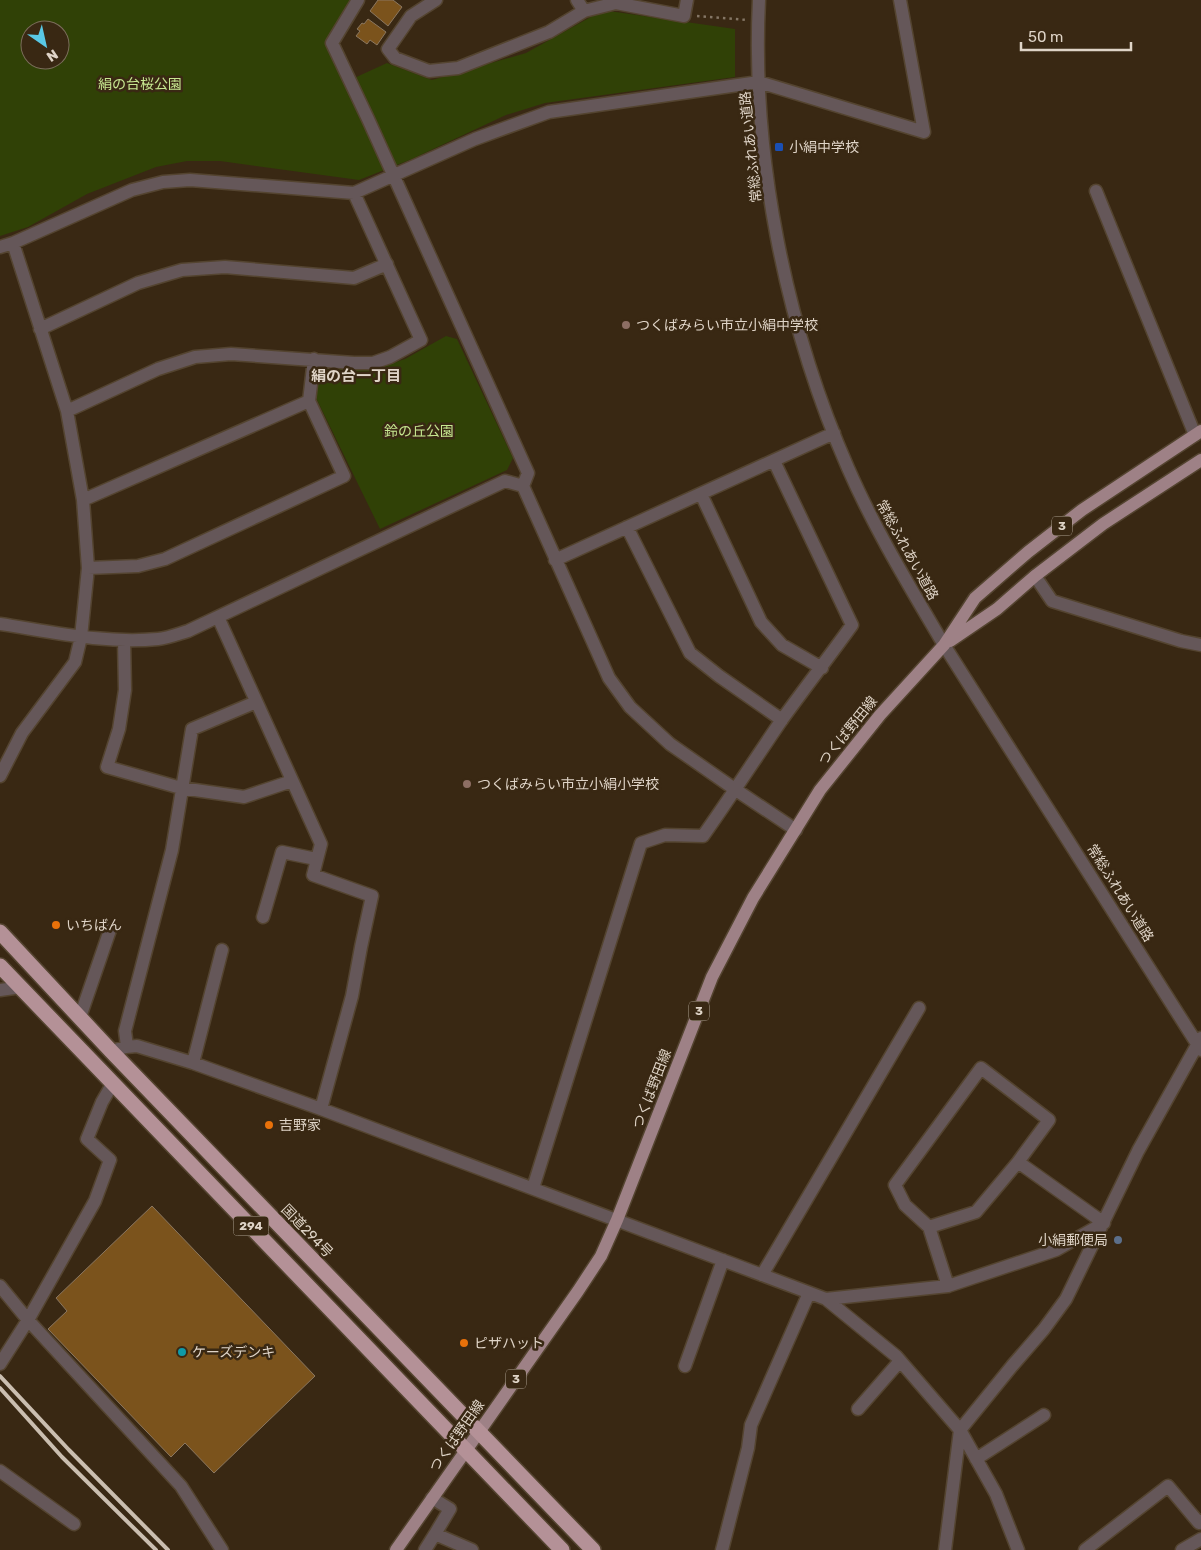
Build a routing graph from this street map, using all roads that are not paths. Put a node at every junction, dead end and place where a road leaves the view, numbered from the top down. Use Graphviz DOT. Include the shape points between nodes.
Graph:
graph roads {
  1 [pos="358,0"];
  2 [pos="436,0"];
  3 [pos="687,0"];
  4 [pos="759,0"];
  5 [pos="900,0"];
  6 [pos="581,5"];
  7 [pos="758,82"];
  8 [pos="392,173"];
  9 [pos="1096,191"];
  10 [pos="354,193"];
  11 [pos="13,243"];
  12 [pos="0,247"];
  13 [pos="387,264"];
  14 [pos="40,329"];
  15 [pos="314,359"];
  16 [pos="309,401"];
  17 [pos="67,411"];
  18 [pos="834,433"];
  19 [pos="1198,433"];
  20 [pos="1201,460"];
  21 [pos="774,461"];
  22 [pos="522,486"];
  23 [pos="701,494"];
  24 [pos="83,500"];
  25 [pos="627,527"];
  26 [pos="556,560"];
  27 [pos="88,568"];
  28 [pos="1035,576"];
  29 [pos="218,617"];
  30 [pos="0,624"];
  31 [pos="81,637"];
  32 [pos="124,641"];
  33 [pos="944,644"];
  34 [pos="1201,645"];
  35 [pos="822,668"];
  36 [pos="256,702"];
  37 [pos="782,720"];
  38 [pos="0,776"];
  39 [pos="292,780"];
  40 [pos="181,788"];
  41 [pos="736,790"];
  42 [pos="796,830"];
  43 [pos="316,859"];
  44 [pos="263,917"];
  45 [pos="110,930"];
  46 [pos="0,932"];
  47 [pos="222,950"];
  48 [pos="0,966"];
  49 [pos="21,987"];
  50 [pos="0,990"];
  51 [pos="919,1008"];
  52 [pos="80,1017"];
  53 [pos="1200,1044"];
  54 [pos="127,1046"];
  55 [pos="111,1051"];
  56 [pos="193,1063"];
  57 [pos="113,1082"];
  58 [pos="321,1109"];
  59 [pos="1018,1162"];
  60 [pos="533,1188"];
  61 [pos="617,1220"];
  62 [pos="1104,1223"];
  63 [pos="929,1227"];
  64 [pos="724,1260"];
  65 [pos="762,1275"];
  66 [pos="0,1286"];
  67 [pos="948,1286"];
  68 [pos="809,1293"];
  69 [pos="826,1299"];
  70 [pos="28,1320"];
  71 [pos="900,1361"];
  72 [pos="0,1364"];
  73 [pos="685,1366"];
  74 [pos="858,1409"];
  75 [pos="1044,1415"];
  76 [pos="960,1430"];
  77 [pos="479,1432"];
  78 [pos="466,1451"];
  79 [pos="976,1459"];
  80 [pos="0,1471"];
  81 [pos="432,1498"];
  82 [pos="1200,1523"];
  83 [pos="74,1524"];
  84 [pos="435,1534"];
  85 [pos="1201,1539"];
  86 [pos="222,1550"];
  87 [pos="396,1550"];
  88 [pos="426,1550"];
  89 [pos="472,1550"];
  90 [pos="562,1550"];
  91 [pos="593,1550"];
  92 [pos="722,1550"];
  93 [pos="945,1550"];
  94 [pos="1018,1550"];
  95 [pos="1085,1550"];
  96 [pos="1182,1550"];
  1 -- 8 [label="street" via="332,43"];
  2 -- 6 [label="street" via="411,16 388,49 395,58 429,71 458,68 549,32"];
  3 -- 6 [label="street" via="684,16 616,3"];
  4 -- 7 [label="street, 常総ふれあい道路"];
  5 -- 7 [label="street" via="924,132"];
  7 -- 8 [label="street" via="548,112"];
  7 -- 18 [label="street, 常総ふれあい道路" via="779,246 809,363"];
  8 -- 10 [label="street"];
  8 -- 22 [label="street" via="528,473"];
  9 -- 19 [label="street"];
  10 -- 11 [label="street" via="190,180 163,182 132,190"];
  10 -- 13 [label="street"];
  11 -- 12 [label="street"];
  11 -- 14 [label="street"];
  13 -- 14 [label="street" via="354,278 224,267 182,270 138,283"];
  13 -- 15 [label="street" via="421,340 373,363"];
  14 -- 17 [label="street"];
  15 -- 16 [label="street"];
  15 -- 17 [label="street" via="231,354 195,357 158,369"];
  16 -- 24 [label="street"];
  16 -- 27 [label="street" via="344,476 165,559 138,566"];
  17 -- 24 [label="street"];
  18 -- 21 [label="street"];
  18 -- 33 [label="street, 常総ふれあい道路" via="868,510"];
  19 -- 33 [label="main road, つくば野田線 / 3" via="1082,510 1028,552 975,598"];
  20 -- 28 [label="main road, つくば野田線 / 3" via="1103,524"];
  21 -- 23 [label="street"];
  21 -- 35 [label="street" via="852,625"];
  22 -- 26 [label="street"];
  22 -- 29 [label="street" via="505,481"];
  23 -- 25 [label="street"];
  23 -- 35 [label="street" via="761,622 782,645"];
  24 -- 27 [label="street"];
  25 -- 26 [label="street"];
  25 -- 37 [label="street" via="690,653"];
  26 -- 41 [label="street" via="609,678 630,707 670,744"];
  27 -- 31 [label="street"];
  28 -- 33 [label="main road, つくば野田線 / 3" via="997,609"];
  28 -- 34 [label="street" via="1052,601"];
  29 -- 32 [label="street" via="160,639"];
  29 -- 36 [label="street"];
  30 -- 31 [label="street"];
  31 -- 32 [label="street"];
  31 -- 38 [label="street" via="75,662 22,733"];
  32 -- 40 [label="street" via="124,700 120,729 107,767"];
  33 -- 42 [label="main road, つくば野田線 / 3" via="855,745 820,790"];
  33 -- 53 [label="street, 常総ふれあい道路"];
  35 -- 37 [label="street"];
  36 -- 39 [label="street"];
  36 -- 40 [label="street" via="192,729"];
  37 -- 41 [label="street"];
  39 -- 40 [label="street" via="244,797"];
  39 -- 43 [label="street" via="320,844"];
  40 -- 54 [label="street" via="172,850 125,1031"];
  41 -- 42 [label="street"];
  41 -- 60 [label="street" via="703,836 665,835 641,843"];
  42 -- 61 [label="main road, つくば野田線 / 3" via="753,898 712,977"];
  43 -- 44 [label="street" via="282,852"];
  43 -- 58 [label="street" via="313,875 372,896 352,996"];
  45 -- 52 [label="street"];
  46 -- 52 [label="highway, 国道294号 / 294"];
  47 -- 56 [label="street"];
  48 -- 49 [label="highway, 294"];
  49 -- 50 [label="street"];
  49 -- 57 [label="highway, 294"];
  51 -- 65 [label="street"];
  52 -- 55 [label="highway, 国道294号 / 294"];
  53 -- 62 [label="street" via="1138,1150"];
  54 -- 55 [label="street"];
  54 -- 56 [label="street"];
  55 -- 77 [label="highway, 国道294号 / 294"];
  56 -- 58 [label="street"];
  57 -- 70 [label="street" via="87,1139 110,1160 95,1201"];
  57 -- 78 [label="highway, 294"];
  58 -- 60 [label="street"];
  59 -- 62 [label="street"];
  59 -- 63 [label="street" via="976,1212"];
  59 -- 63 [label="street" via="1049,1120 981,1068 895,1185 905,1205"];
  60 -- 61 [label="street"];
  61 -- 64 [label="street"];
  61 -- 77 [label="main road, つくば野田線 / 3" via="601,1256"];
  62 -- 67 [label="street" via="1056,1250"];
  62 -- 76 [label="street" via="1066,1299"];
  63 -- 67 [label="street"];
  64 -- 65 [label="street"];
  64 -- 73 [label="street"];
  65 -- 68 [label="street"];
  66 -- 70 [label="street"];
  67 -- 69 [label="street"];
  68 -- 69 [label="street"];
  68 -- 92 [label="street" via="751,1425"];
  69 -- 71 [label="street"];
  70 -- 72 [label="street"];
  70 -- 86 [label="street" via="181,1486"];
  71 -- 74 [label="street"];
  71 -- 76 [label="street"];
  75 -- 79 [label="street"];
  76 -- 79 [label="street"];
  76 -- 93 [label="street"];
  77 -- 78 [label="main road, つくば野田線 / 3"];
  77 -- 91 [label="highway, 国道294号 / 294"];
  78 -- 81 [label="main road, つくば野田線 / 3"];
  78 -- 90 [label="highway, 294"];
  79 -- 94 [label="street" via="996,1494"];
  80 -- 83 [label="street"];
  81 -- 84 [label="street" via="450,1509"];
  81 -- 87 [label="main road, つくば野田線 / 3"];
  82 -- 95 [label="street" via="1168,1486"];
  84 -- 88 [label="street"];
  84 -- 89 [label="street"];
  85 -- 96 [label="street"];
}
